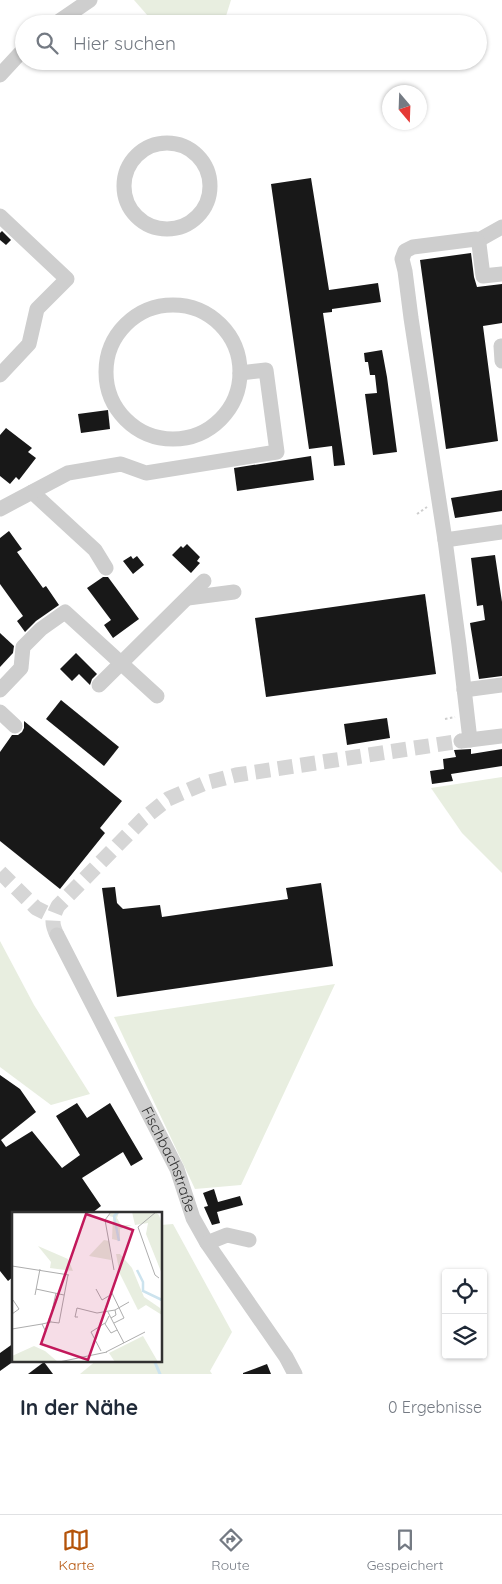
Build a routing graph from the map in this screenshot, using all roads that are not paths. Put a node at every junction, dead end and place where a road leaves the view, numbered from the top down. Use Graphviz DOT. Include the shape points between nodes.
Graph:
graph roads {
  1 [pos="90,0"];
  2 [pos="68,15"];
  3 [pos="15,59"];
  4 [pos="0,75"];
  5 [pos="161,143"];
  6 [pos="0,216"];
  7 [pos="502,227"];
  8 [pos="477,241"];
  9 [pos="502,274"];
  10 [pos="240,373"];
  11 [pos="0,375"];
  12 [pos="32,492"];
  13 [pos="0,509"];
  14 [pos="502,532"];
  15 [pos="445,540"];
  16 [pos="106,568"];
  17 [pos="204,581"];
  18 [pos="234,592"];
  19 [pos="188,598"];
  20 [pos="121,663"];
  21 [pos="99,685"];
  22 [pos="502,685"];
  23 [pos="0,690"];
  24 [pos="464,690"];
  25 [pos="156,696"];
  26 [pos="0,712"];
  27 [pos="14,726"];
  28 [pos="502,736"];
  29 [pos="57,935"];
  30 [pos="249,1240"];
  31 [pos="207,1243"];
  32 [pos="295,1374"];
  1 -- 2 [label="street"];
  3 -- 4 [label="street"];
  5 -- 5 [label="street" via="139,152 129,164 124,179 124,195 131,210 142,221 156,228 180,227 194,219 204,207 210,192 209,176 192,150 177,144"];
  6 -- 11 [label="street" via="67,279 37,309 29,344"];
  7 -- 8 [label="street"];
  8 -- 9 [label="street" via="483,276"];
  8 -- 15 [label="street" via="413,247 405,252 402,259"];
  10 -- 10 [label="street" via="238,353 223,327 208,314 179,305 149,309 124,326 107,356 105,371 108,391 122,417 142,432 166,439 187,438 218,422 233,402"];
  10 -- 12 [label="street" via="266,370 278,452 146,472 121,464 68,473"];
  12 -- 13 [label="street"];
  12 -- 16 [label="street" via="95,550"];
  14 -- 15 [label="street"];
  15 -- 24 [label="street"];
  17 -- 19 [label="street"];
  18 -- 19 [label="street"];
  19 -- 20 [label="street"];
  20 -- 21 [label="street"];
  20 -- 23 [label="street" via="65,612 23,647 22,668"];
  20 -- 25 [label="street"];
  22 -- 24 [label="street"];
  24 -- 28 [label="street" via="465,741"];
  26 -- 27 [label="street"];
  29 -- 31 [label="street, Fischbachstraße" via="177,1169 193,1218"];
  30 -- 31 [label="street" via="227,1235"];
  31 -- 32 [label="street, Fischbachstraße"];
}
